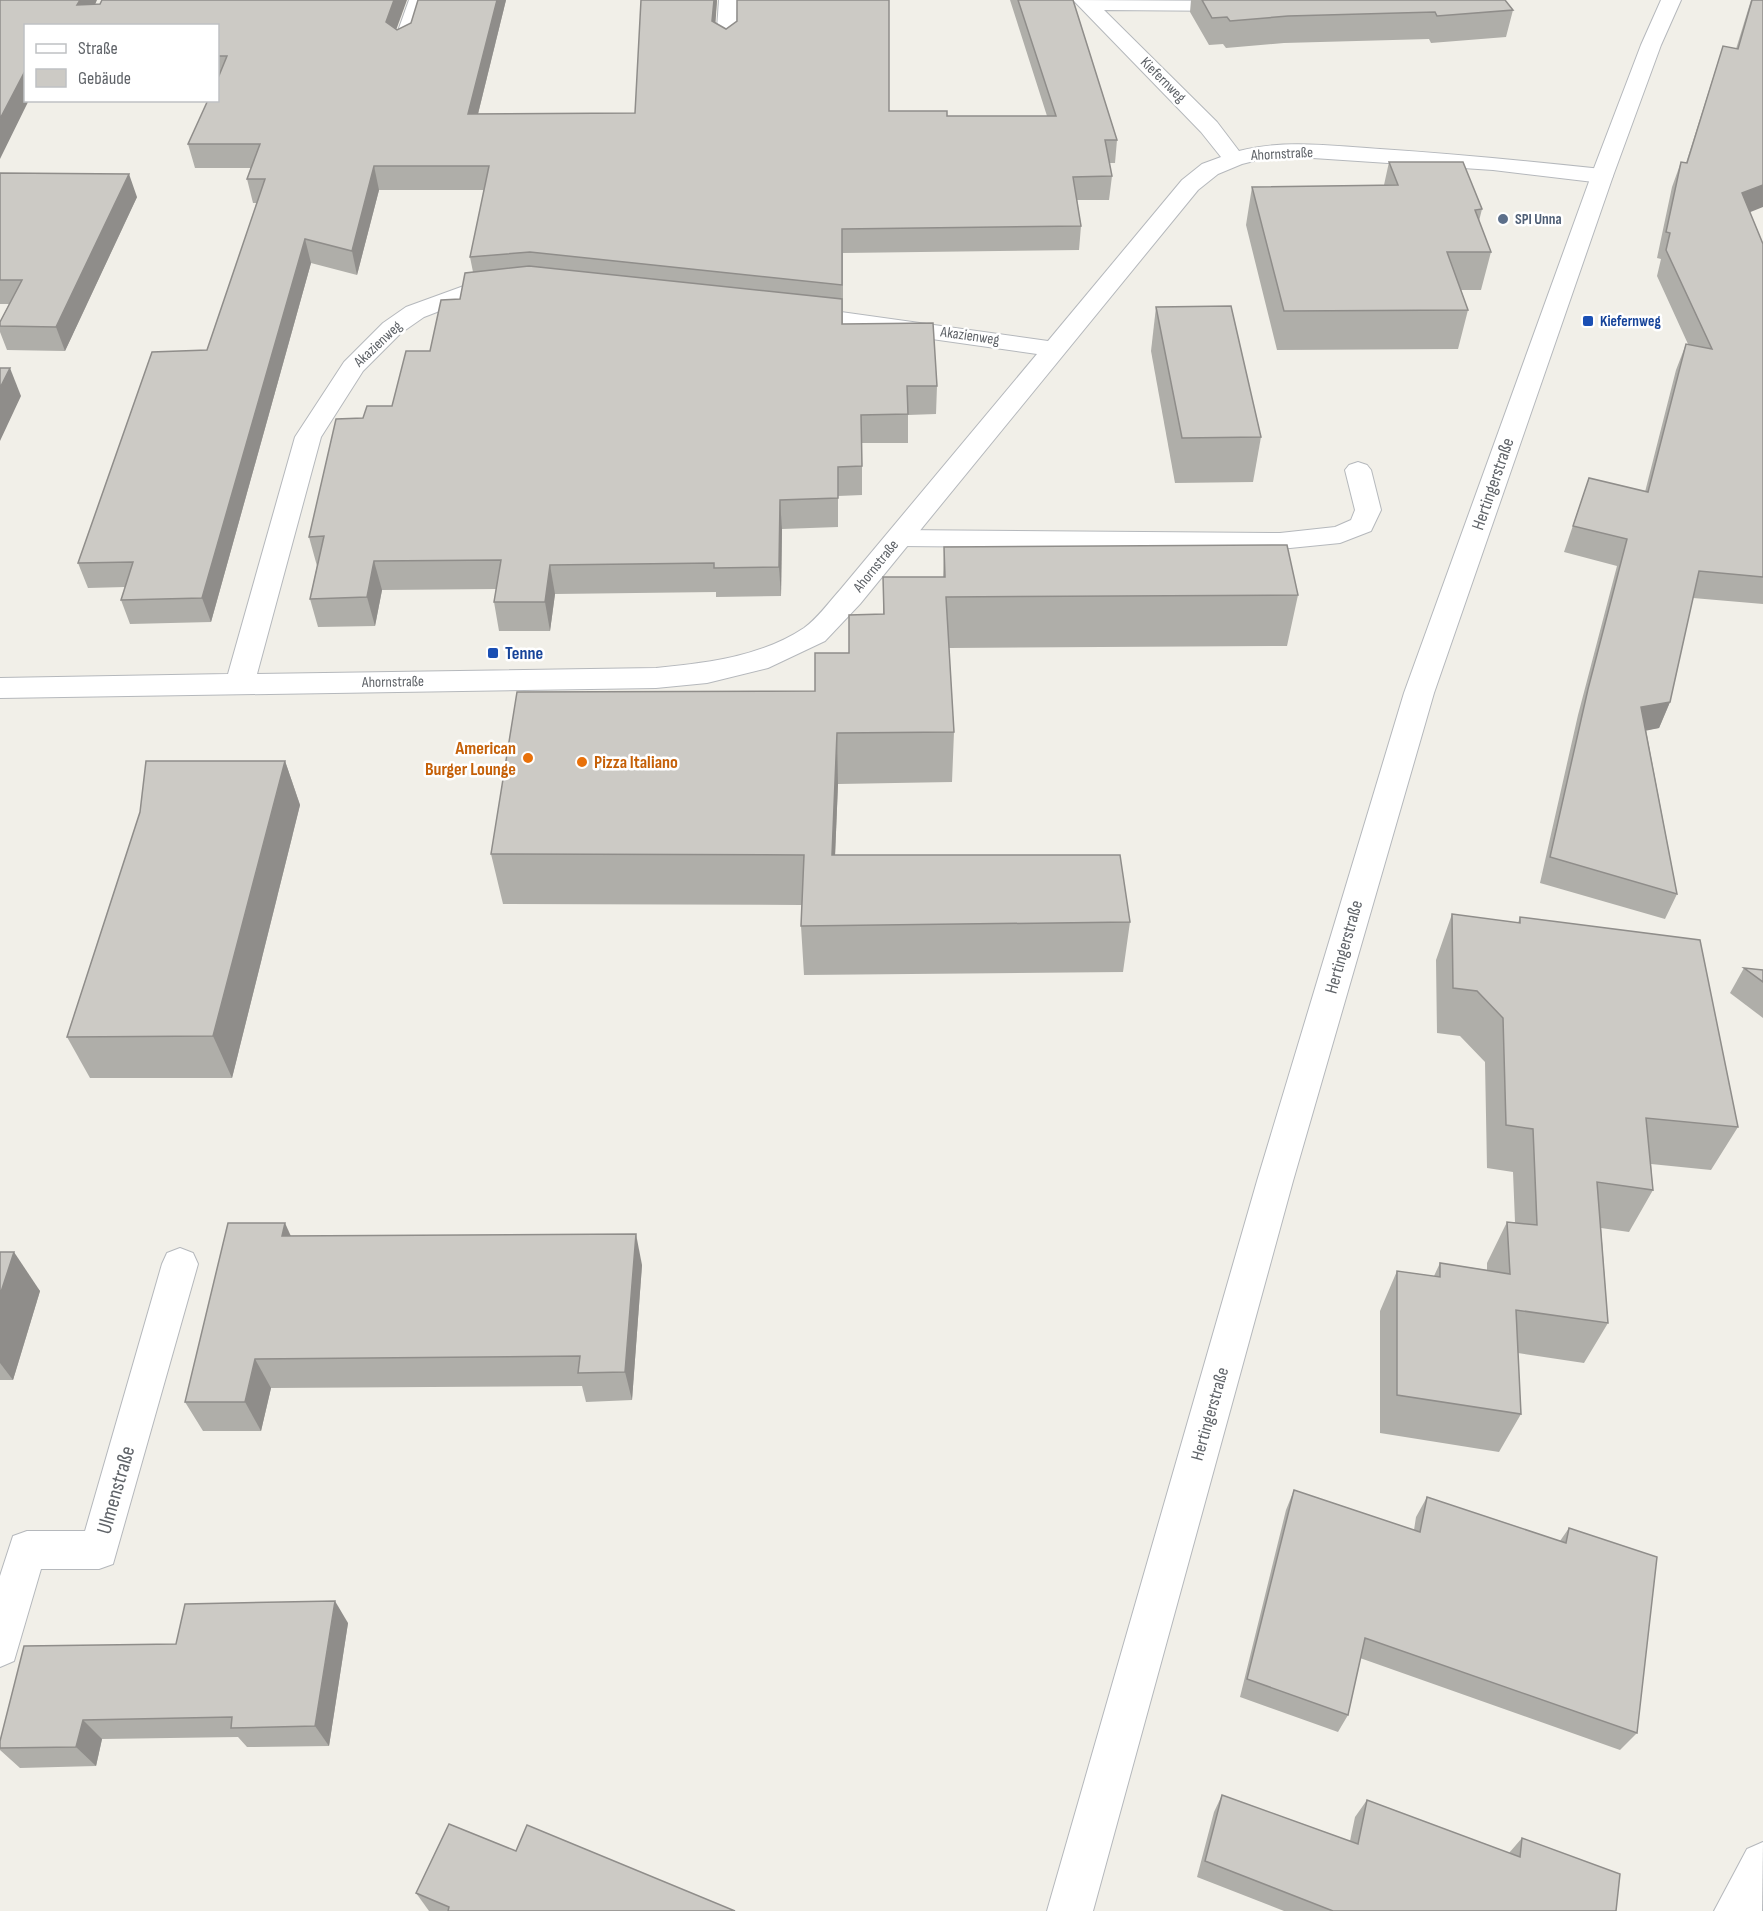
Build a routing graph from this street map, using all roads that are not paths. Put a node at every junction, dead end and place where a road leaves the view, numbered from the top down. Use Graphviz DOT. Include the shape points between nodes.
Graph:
graph roads {
  1 [pos="418,0"];
  2 [pos="728,0"];
  3 [pos="1671,0"];
  4 [pos="1086,2"];
  5 [pos="1255,5"];
  6 [pos="726,44"];
  7 [pos="403,45"];
  8 [pos="1234,159"];
  9 [pos="1602,176"];
  10 [pos="533,285"];
  11 [pos="778,311"];
  12 [pos="1054,349"];
  13 [pos="1358,470"];
  14 [pos="899,538"];
  15 [pos="240,684"];
  16 [pos="0,688"];
  17 [pos="180,1264"];
  18 [pos="0,1647"];
  19 [pos="1763,1865"];
  20 [pos="1070,1911"];
  21 [pos="1737,1911"];
  1 -- 7 [label="lane"];
  2 -- 6 [label="lane"];
  3 -- 9 [label="street, Hertingerstraße"];
  4 -- 5 [label="street, Kiefernweg"];
  4 -- 8 [label="street, Kiefernweg" via="1209,127"];
  8 -- 9 [label="street, Ahornstraße" via="1298,150 1493,163"];
  8 -- 12 [label="street, Ahornstraße" via="1210,169 1190,186"];
  9 -- 20 [label="street, Hertingerstraße" via="1419,693 1275,1181"];
  10 -- 15 [label="street, Akazienweg" via="472,290 415,312 392,328 352,367 308,437"];
  11 -- 12 [label="street, Akazienweg"];
  12 -- 14 [label="street, Ahornstraße"];
  13 -- 14 [label="lane" via="1368,510 1362,525 1340,535 1281,542"];
  14 -- 15 [label="street, Ahornstraße" via="815,634 758,661 717,671 656,678"];
  15 -- 16 [label="street, Ahornstraße"];
  17 -- 18 [label="lane, Ulmenstraße" via="99,1550 27,1550"];
  19 -- 21 [label="street"];
}
